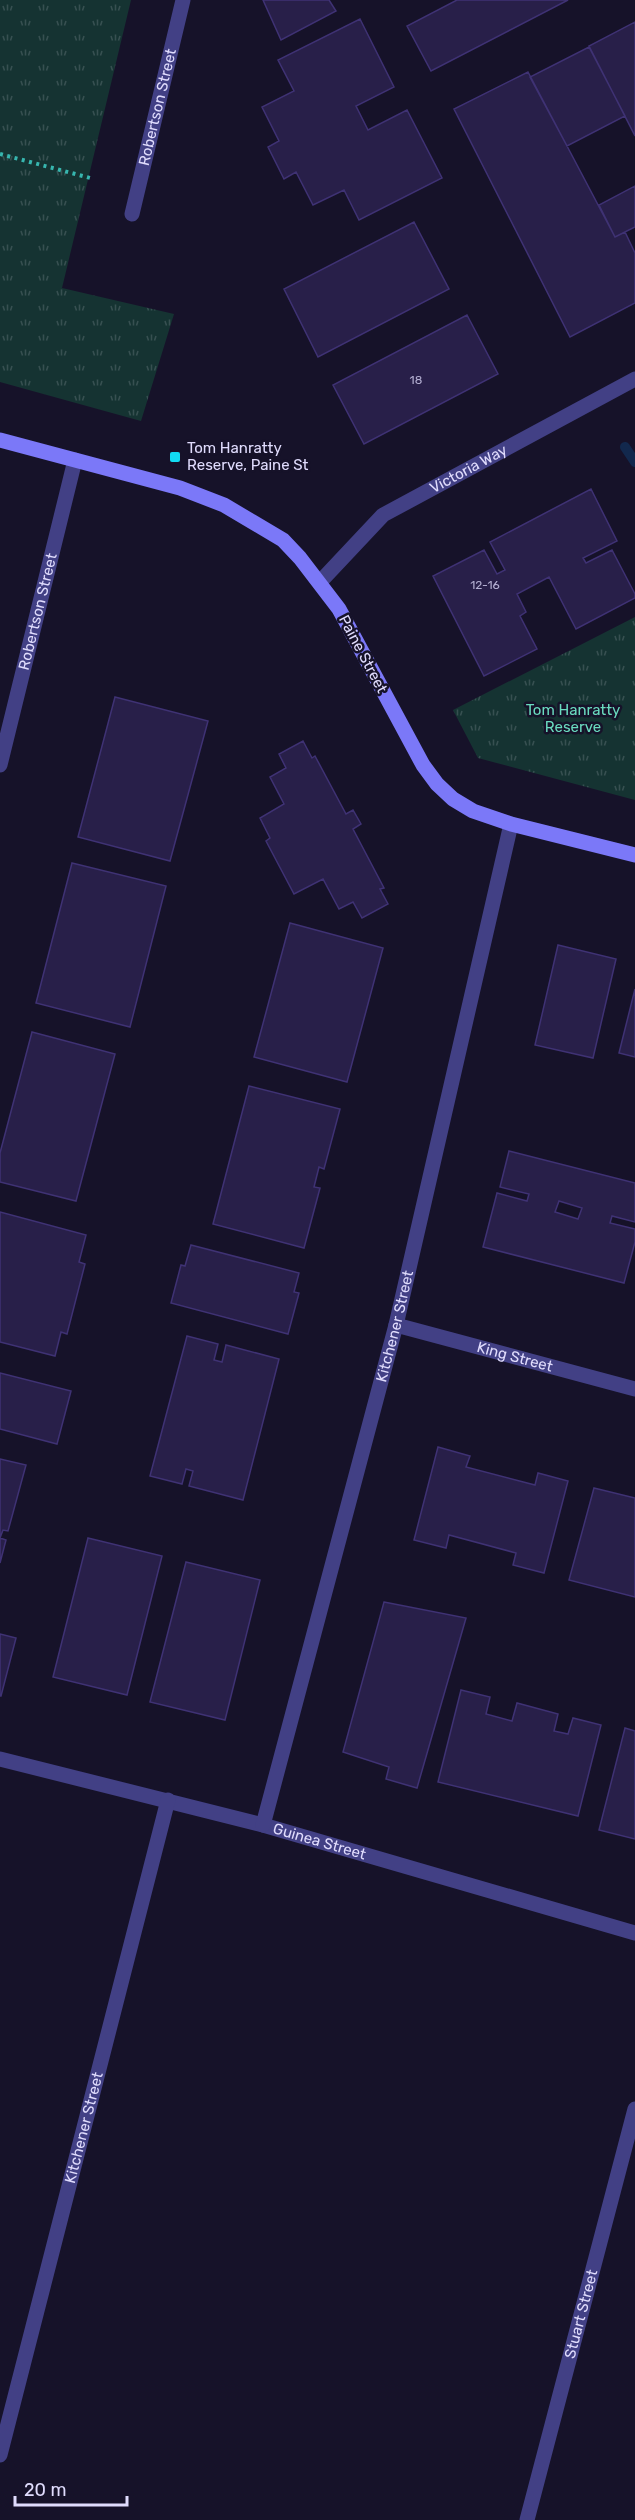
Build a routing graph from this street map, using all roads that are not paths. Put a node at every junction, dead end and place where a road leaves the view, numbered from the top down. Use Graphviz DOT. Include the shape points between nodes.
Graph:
graph roads {
  1 [pos="183,0"];
  2 [pos="132,214"];
  3 [pos="635,380"];
  4 [pos="0,440"];
  5 [pos="75,460"];
  6 [pos="320,582"];
  7 [pos="0,765"];
  8 [pos="511,824"];
  9 [pos="635,855"];
  10 [pos="396,1325"];
  11 [pos="635,1389"];
  12 [pos="0,1759"];
  13 [pos="168,1800"];
  14 [pos="263,1825"];
  15 [pos="635,1933"];
  16 [pos="635,2109"];
  17 [pos="0,2455"];
  18 [pos="528,2520"];
  1 -- 2 [label="street, Robertson Street"];
  3 -- 6 [label="street, Victoria Way" via="383,515"];
  4 -- 5 [label="main road, Paine Street"];
  5 -- 6 [label="main road, Paine Street" via="180,488 224,505 283,540"];
  5 -- 7 [label="street, Robertson Street"];
  6 -- 8 [label="main road, Paine Street" via="437,784 472,811"];
  8 -- 9 [label="main road, Paine Street"];
  8 -- 10 [label="street, Kitchener Street"];
  10 -- 11 [label="street, King Street"];
  10 -- 14 [label="street, Kitchener Street"];
  12 -- 13 [label="street, Guinea Street"];
  13 -- 14 [label="street, Guinea Street"];
  13 -- 17 [label="street, Kitchener Street"];
  14 -- 15 [label="street, Guinea Street"];
  16 -- 18 [label="street, Stuart Street"];
}
